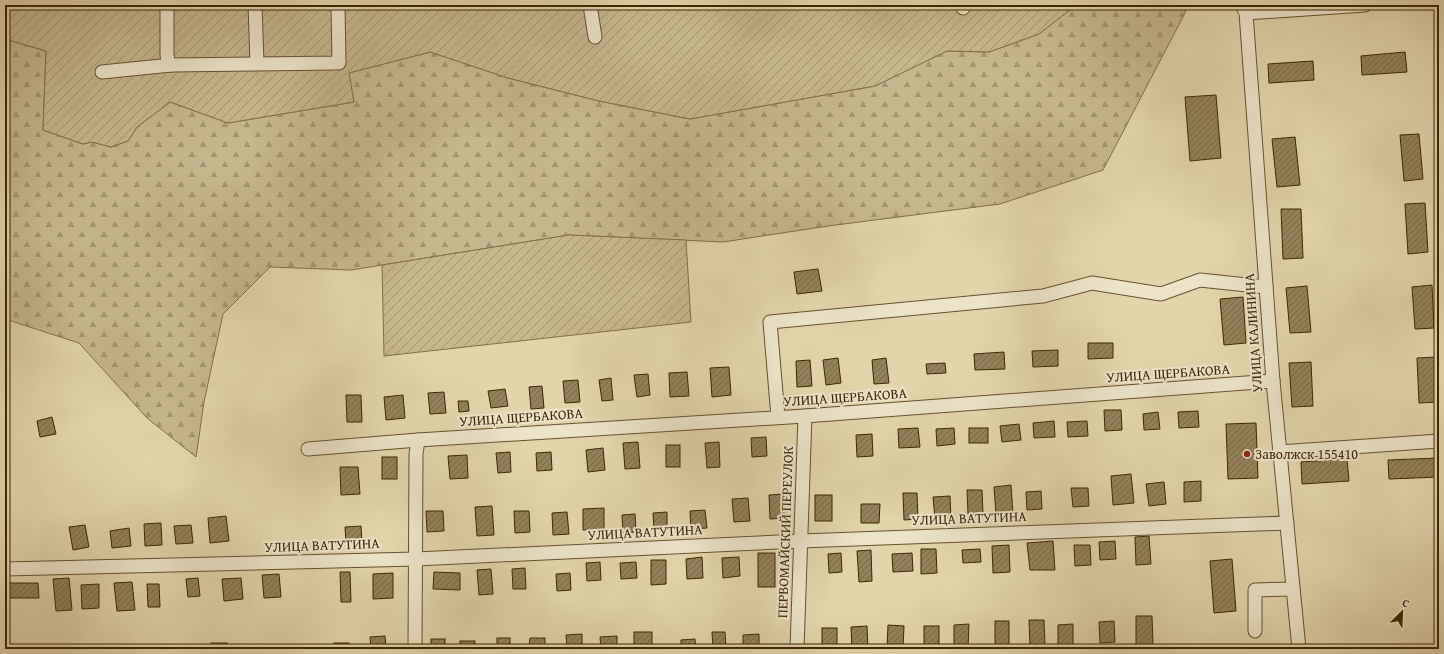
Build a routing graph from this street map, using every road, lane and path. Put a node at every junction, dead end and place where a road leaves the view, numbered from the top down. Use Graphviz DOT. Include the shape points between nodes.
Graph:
graph roads {
  1 [pos="167,5"];
  2 [pos="255,5"];
  3 [pos="338,5"];
  4 [pos="590,5"];
  5 [pos="1365,5"];
  6 [pos="1244,9"];
  7 [pos="594,37"];
  8 [pos="257,63"];
  9 [pos="171,65"];
  10 [pos="102,72"];
  11 [pos="1266,287"];
  12 [pos="1273,381"];
  13 [pos="805,416"];
  14 [pos="778,417"];
  15 [pos="418,440"];
  16 [pos="1439,441"];
  17 [pos="308,449"];
  18 [pos="1279,452"];
  19 [pos="1287,523"];
  20 [pos="801,541"];
  21 [pos="416,558"];
  22 [pos="5,569"];
  23 [pos="1293,588"];
  24 [pos="1255,631"];
  25 [pos="415,649"];
  26 [pos="797,649"];
  27 [pos="1299,649"];
  1 -- 9 [label="street" via="167,55"];
  2 -- 8 [label="street"];
  3 -- 8 [label="street" via="339,63"];
  4 -- 7 [label="street"];
  5 -- 6 [label="street"];
  6 -- 11 [label="street, УЛИЦА КАЛИНИНА"];
  8 -- 9 [label="street"];
  9 -- 10 [label="street"];
  11 -- 12 [label="street, УЛИЦА КАЛИНИНА"];
  11 -- 14 [label="street" via="1200,280 1161,294 1092,283 1043,296 770,322"];
  12 -- 13 [label="street, УЛИЦА ЩЕРБАКОВА"];
  12 -- 18 [label="street, УЛИЦА КАЛИНИНА"];
  13 -- 14 [label="street, УЛИЦА ЩЕРБАКОВА"];
  13 -- 20 [label="street, ПЕРВОМАЙСКИЙ ПЕРЕУЛОК"];
  14 -- 15 [label="street, УЛИЦА ЩЕРБАКОВА"];
  15 -- 17 [label="street, УЛИЦА ЩЕРБАКОВА"];
  15 -- 21 [label="street"];
  16 -- 18 [label="street"];
  18 -- 19 [label="street, УЛИЦА КАЛИНИНА"];
  19 -- 20 [label="street, УЛИЦА ВАТУТИНА"];
  19 -- 23 [label="street, УЛИЦА КАЛИНИНА"];
  20 -- 21 [label="street, УЛИЦА ВАТУТИНА"];
  20 -- 26 [label="street, ПЕРВОМАЙСКИЙ ПЕРЕУЛОК"];
  21 -- 22 [label="street, УЛИЦА ВАТУТИНА"];
  21 -- 25 [label="street"];
  23 -- 24 [label="street" via="1255,590"];
  23 -- 27 [label="street, УЛИЦА КАЛИНИНА"];
}
